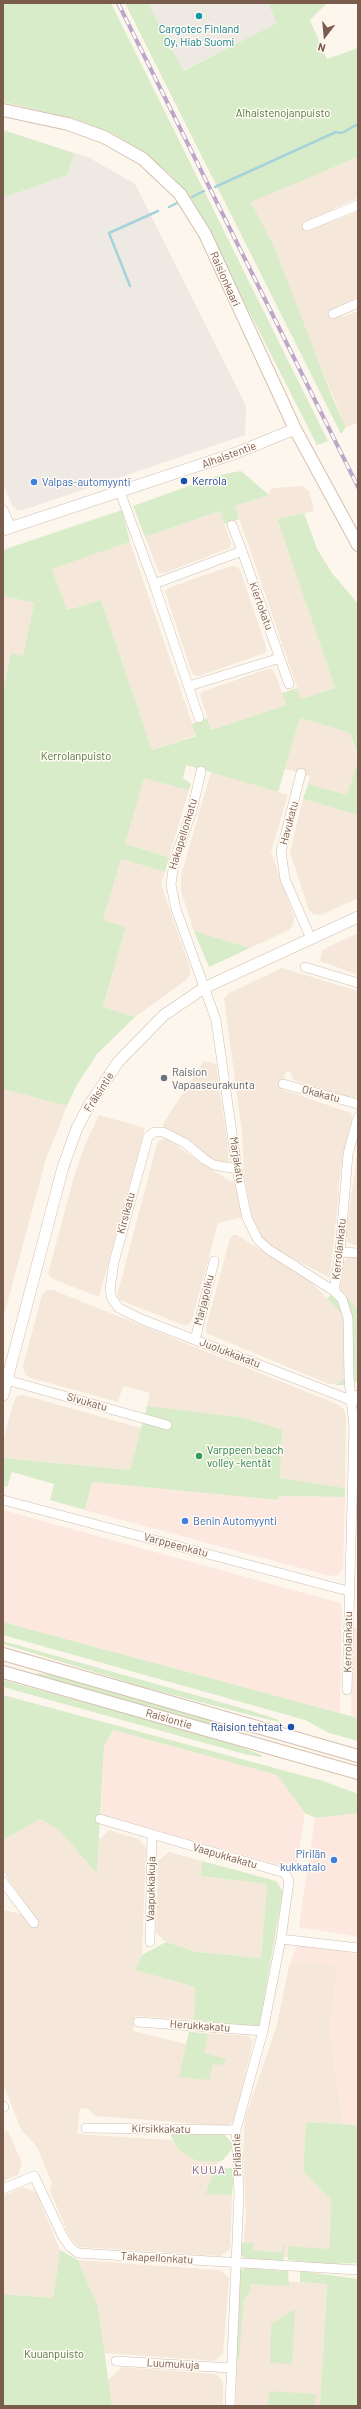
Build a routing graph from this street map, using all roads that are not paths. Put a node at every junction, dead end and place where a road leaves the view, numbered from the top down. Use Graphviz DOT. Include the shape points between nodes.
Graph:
graph roads {
  1 [pos="3,110"];
  2 [pos="358,205"];
  3 [pos="307,226"];
  4 [pos="358,303"];
  5 [pos="333,314"];
  6 [pos="296,432"];
  7 [pos="120,492"];
  8 [pos="3,510"];
  9 [pos="232,525"];
  10 [pos="7,529"];
  11 [pos="358,545"];
  12 [pos="242,552"];
  13 [pos="154,584"];
  14 [pos="280,658"];
  15 [pos="289,684"];
  16 [pos="189,686"];
  17 [pos="199,718"];
  18 [pos="201,771"];
  19 [pos="301,773"];
  20 [pos="358,917"];
  21 [pos="311,939"];
  22 [pos="305,967"];
  23 [pos="358,982"];
  24 [pos="204,988"];
  25 [pos="284,1084"];
  26 [pos="358,1104"];
  27 [pos="358,1117"];
  28 [pos="238,1169"];
  29 [pos="340,1252"];
  30 [pos="358,1253"];
  31 [pos="214,1261"];
  32 [pos="334,1291"];
  33 [pos="112,1300"];
  34 [pos="195,1340"];
  35 [pos="7,1380"];
  36 [pos="3,1395"];
  37 [pos="355,1398"];
  38 [pos="167,1425"];
  39 [pos="3,1500"];
  40 [pos="348,1591"];
  41 [pos="3,1654"];
  42 [pos="3,1672"];
  43 [pos="347,1690"];
  44 [pos="358,1756"];
  45 [pos="358,1773"];
  46 [pos="100,1819"];
  47 [pos="152,1836"];
  48 [pos="3,1882"];
  49 [pos="34,1923"];
  50 [pos="281,1939"];
  51 [pos="150,1942"];
  52 [pos="358,1948"];
  53 [pos="138,2022"];
  54 [pos="262,2031"];
  55 [pos="86,2128"];
  56 [pos="236,2130"];
  57 [pos="3,2189"];
  58 [pos="237,2262"];
  59 [pos="358,2270"];
  60 [pos="116,2361"];
  61 [pos="230,2368"];
  62 [pos="230,2406"];
  1 -- 6 [label="main road, Raisionkaari" via="68,124 104,137 143,159 180,194 205,234"];
  2 -- 3 [label="street"];
  4 -- 5 [label="street"];
  6 -- 7 [label="street, Alhaistentie"];
  6 -- 11 [label="main road, Raisionkaari"];
  7 -- 10 [label="street, Alhaistentie"];
  7 -- 13 [label="street"];
  8 -- 10 [label="street"];
  9 -- 12 [label="street, Kiertokatu"];
  12 -- 13 [label="street"];
  12 -- 14 [label="street, Kiertokatu"];
  13 -- 16 [label="street"];
  14 -- 15 [label="street, Kiertokatu"];
  14 -- 16 [label="street"];
  16 -- 17 [label="street"];
  18 -- 24 [label="street, Hakapellonkatu" via="192,811 174,861 171,885 176,909"];
  19 -- 21 [label="street, Havukatu" via="281,852 285,879"];
  20 -- 21 [label="street, Frälsintie"];
  21 -- 24 [label="street, Frälsintie"];
  22 -- 23 [label="street"];
  24 -- 28 [label="street, Marjakatu" via="216,1020"];
  24 -- 35 [label="street, Frälsintie" via="164,1015 118,1062 77,1128 63,1167"];
  25 -- 26 [label="street, Okakatu"];
  27 -- 29 [label="street, Kerrolankatu" via="348,1154"];
  28 -- 32 [label="street, Marjakatu" via="248,1218 258,1240"];
  28 -- 33 [label="street, Kirsikatu" via="214,1165 174,1136 154,1132 148,1137 122,1225 110,1289"];
  29 -- 30 [label="street"];
  29 -- 32 [label="street, Kerrolankatu"];
  31 -- 34 [label="street, Marjapolku"];
  32 -- 37 [label="street, Kerrolankatu" via="342,1299 348,1318 349,1379"];
  33 -- 34 [label="street, Juolukkakatu" via="119,1308 129,1313"];
  34 -- 37 [label="street, Juolukkakatu"];
  35 -- 36 [label="street, Frälsintie"];
  35 -- 38 [label="street, Sivukatu"];
  37 -- 40 [label="street, Kerrolankatu"];
  39 -- 40 [label="street, Varppeenkatu"];
  40 -- 43 [label="street, Kerrolankatu"];
  41 -- 44 [label="main road, Raisiontie"];
  42 -- 45 [label="main road, Raisiontie"];
  46 -- 47 [label="street, Vaapukkakatu"];
  47 -- 50 [label="street, Vaapukkakatu" via="285,1873 289,1881"];
  47 -- 51 [label="street, Vaapukkakuja"];
  48 -- 49 [label="street"];
  50 -- 52 [label="street"];
  50 -- 54 [label="street, Piriläntie"];
  53 -- 54 [label="street, Herukkakatu"];
  54 -- 56 [label="street, Piriläntie"];
  55 -- 56 [label="street, Kirsikkakatu"];
  56 -- 58 [label="street, Piriläntie" via="239,2194"];
  57 -- 58 [label="street, Takapellonkatu" via="34,2176 63,2237 78,2253"];
  58 -- 59 [label="street, Takapellonkatu"];
  58 -- 61 [label="street, Piriläntie"];
  60 -- 61 [label="street, Luumukuja"];
  61 -- 62 [label="street, Piriläntie"];
}
